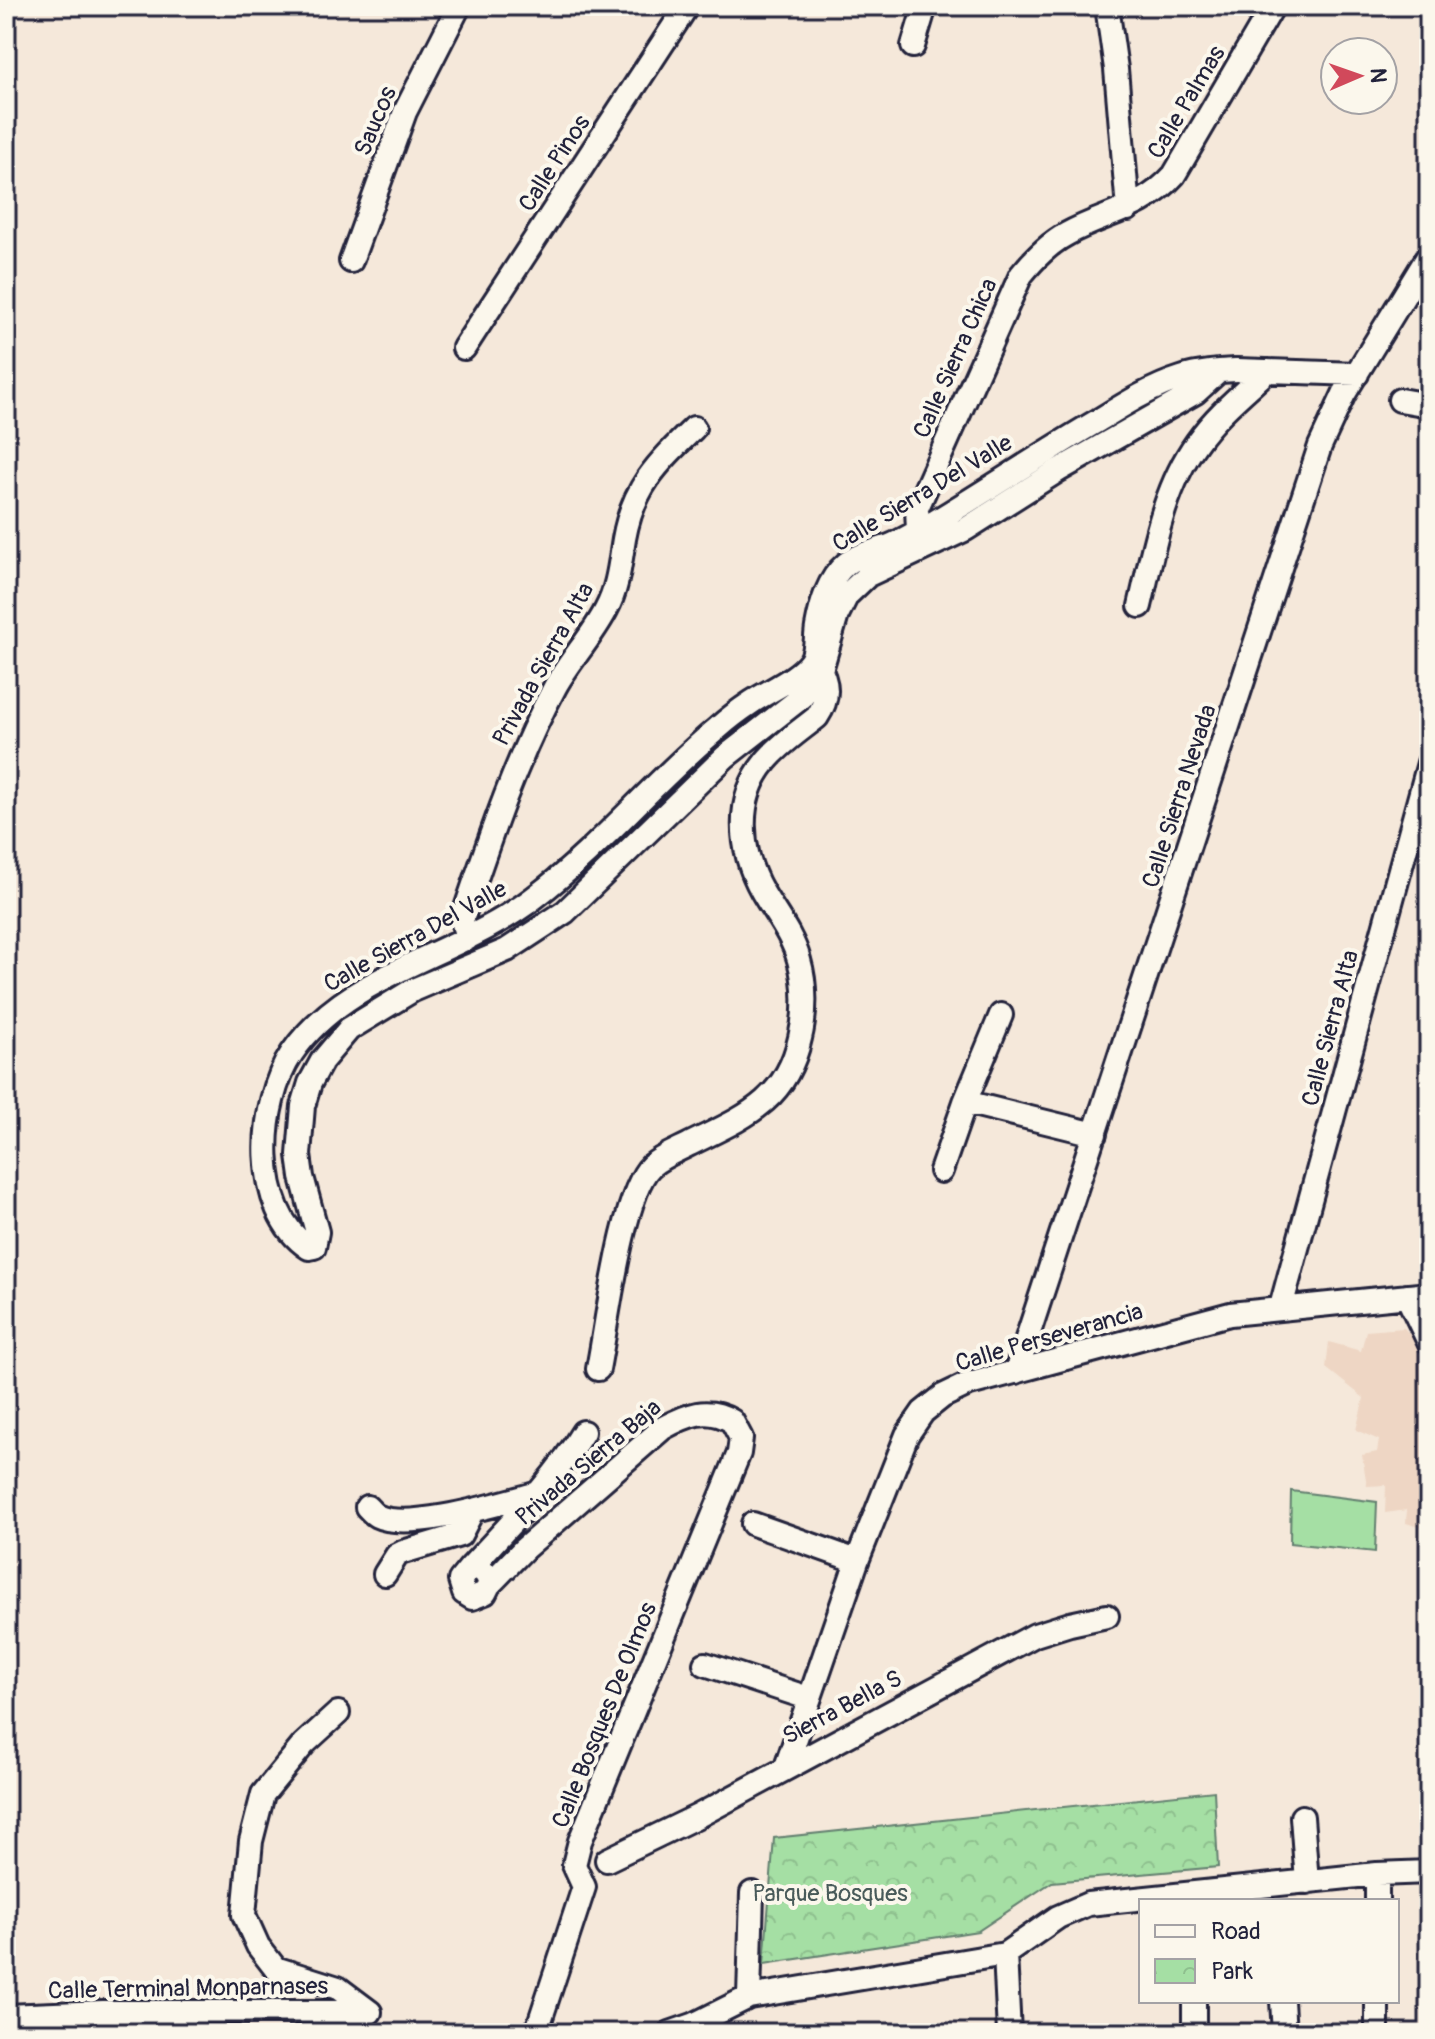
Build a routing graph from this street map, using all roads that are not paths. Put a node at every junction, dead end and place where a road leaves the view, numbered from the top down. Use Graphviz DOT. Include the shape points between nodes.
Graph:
graph roads {
  1 [pos="459,6"];
  2 [pos="687,6"];
  3 [pos="925,6"];
  4 [pos="1107,6"];
  5 [pos="1273,6"];
  6 [pos="913,46"];
  7 [pos="1128,209"];
  8 [pos="1429,255"];
  9 [pos="351,261"];
  10 [pos="464,348"];
  11 [pos="1267,371"];
  12 [pos="1357,374"];
  13 [pos="1400,400"];
  14 [pos="1429,405"];
  15 [pos="694,428"];
  16 [pos="922,540"];
  17 [pos="1140,606"];
  18 [pos="817,664"];
  19 [pos="1429,763"];
  20 [pos="467,939"];
  21 [pos="1001,1015"];
  22 [pos="965,1102"];
  23 [pos="1095,1134"];
  24 [pos="941,1171"];
  25 [pos="1418,1295"];
  26 [pos="1281,1307"];
  27 [pos="1429,1342"];
  28 [pos="598,1369"];
  29 [pos="1016,1372"];
  30 [pos="732,1421"];
  31 [pos="583,1432"];
  32 [pos="539,1493"];
  33 [pos="367,1507"];
  34 [pos="473,1510"];
  35 [pos="753,1524"];
  36 [pos="857,1561"];
  37 [pos="385,1574"];
  38 [pos="1107,1616"];
  39 [pos="705,1664"];
  40 [pos="808,1698"];
  41 [pos="338,1713"];
  42 [pos="786,1767"];
  43 [pos="1302,1817"];
  44 [pos="607,1860"];
  45 [pos="1429,1872"];
  46 [pos="1377,1874"];
  47 [pos="1307,1882"];
  48 [pos="752,1893"];
  49 [pos="1278,1893"];
  50 [pos="1193,1898"];
  51 [pos="1377,1899"];
  52 [pos="1139,1901"];
  53 [pos="1005,1954"];
  54 [pos="749,1997"];
  55 [pos="1194,2003"];
  56 [pos="1282,2003"];
  57 [pos="1377,2003"];
  58 [pos="6,2016"];
  59 [pos="367,2023"];
  60 [pos="536,2033"];
  61 [pos="670,2033"];
  62 [pos="1009,2033"];
  63 [pos="1194,2033"];
  64 [pos="1284,2033"];
  65 [pos="1377,2033"];
  1 -- 9 [label="street, Saucos" via="405,112"];
  2 -- 10 [label="street, Calle Pinos"];
  3 -- 6 [label="street"];
  4 -- 7 [label="street"];
  5 -- 7 [label="street, Calle Palmas" via="1174,175"];
  7 -- 16 [label="street, Calle Sierra Chica" via="1067,234 1021,275 917,508"];
  8 -- 12 [label="street, Calle Sierra Nevada"];
  11 -- 12 [label="street, Calle Sierra Del Valle"];
  11 -- 16 [label="street, Calle Sierra Del Valle" via="1180,378 1136,398 1033,458"];
  11 -- 17 [label="street" via="1219,415 1182,464 1168,496"];
  12 -- 23 [label="street, Calle Sierra Nevada" via="1320,446"];
  13 -- 14 [label="street"];
  15 -- 20 [label="street, Privada Sierra Alta" via="654,467 638,492 607,609 565,670 514,769 462,920"];
  16 -- 18 [label="street, Calle Sierra Del Valle" via="856,558 835,576 821,608"];
  18 -- 20 [label="street, Calle Sierra Del Valle" via="748,704 711,733 536,897"];
  18 -- 20 [label="street, Calle Sierra Del Valle" via="802,697 725,757 565,912 507,950 370,1014 335,1044 310,1083 303,1106 299,1155 317,1232 314,1247 306,1247 279,1214 268,1179 269,1114 289,1056 306,1034 354,995"];
  18 -- 28 [label="street" via="827,686 822,710 757,773 743,822 753,873 799,960 804,1002 794,1059 783,1083 764,1104 651,1165 641,1178 627,1214"];
  19 -- 26 [label="street, Calle Sierra Alta"];
  21 -- 22 [label="street"];
  22 -- 23 [label="street"];
  22 -- 24 [label="street"];
  23 -- 29 [label="street, Calle Sierra Nevada"];
  25 -- 26 [label="street, Calle Perseverancia"];
  25 -- 27 [label="street"];
  26 -- 29 [label="street, Calle Perseverancia" via="1184,1325"];
  29 -- 36 [label="street, Calle Perseverancia" via="966,1385 923,1412 907,1435"];
  30 -- 32 [label="street, Privada Sierra Baja" via="699,1413 663,1428 489,1585 479,1568 469,1569"];
  30 -- 60 [label="street, Calle Bosques De Olmos" via="741,1438 739,1453 580,1841 574,1865 584,1887"];
  31 -- 32 [label="street, Privada Sierra Baja"];
  32 -- 34 [label="street"];
  33 -- 34 [label="street" via="377,1516 409,1520"];
  34 -- 37 [label="street" via="460,1535 397,1555"];
  35 -- 36 [label="street"];
  36 -- 40 [label="street, Calle Perseverancia"];
  38 -- 42 [label="street, Sierra Bella S" via="1035,1635"];
  39 -- 40 [label="street"];
  40 -- 42 [label="street, Calle Perseverancia"];
  41 -- 59 [label="street" via="263,1794 251,1841 244,1915 275,1968 338,1988"];
  42 -- 44 [label="street, Sierra Bella S"];
  43 -- 47 [label="street"];
  45 -- 46 [label="street"];
  46 -- 47 [label="street"];
  46 -- 51 [label="street"];
  47 -- 49 [label="street"];
  48 -- 54 [label="street"];
  49 -- 50 [label="street"];
  52 -- 53 [label="street" via="1088,1904 1058,1917"];
  53 -- 54 [label="street"];
  53 -- 62 [label="street"];
  54 -- 61 [label="street"];
  55 -- 63 [label="street"];
  56 -- 64 [label="street"];
  57 -- 65 [label="street"];
  58 -- 59 [label="street, Calle Terminal Monparnases" via="103,2012"];
}
